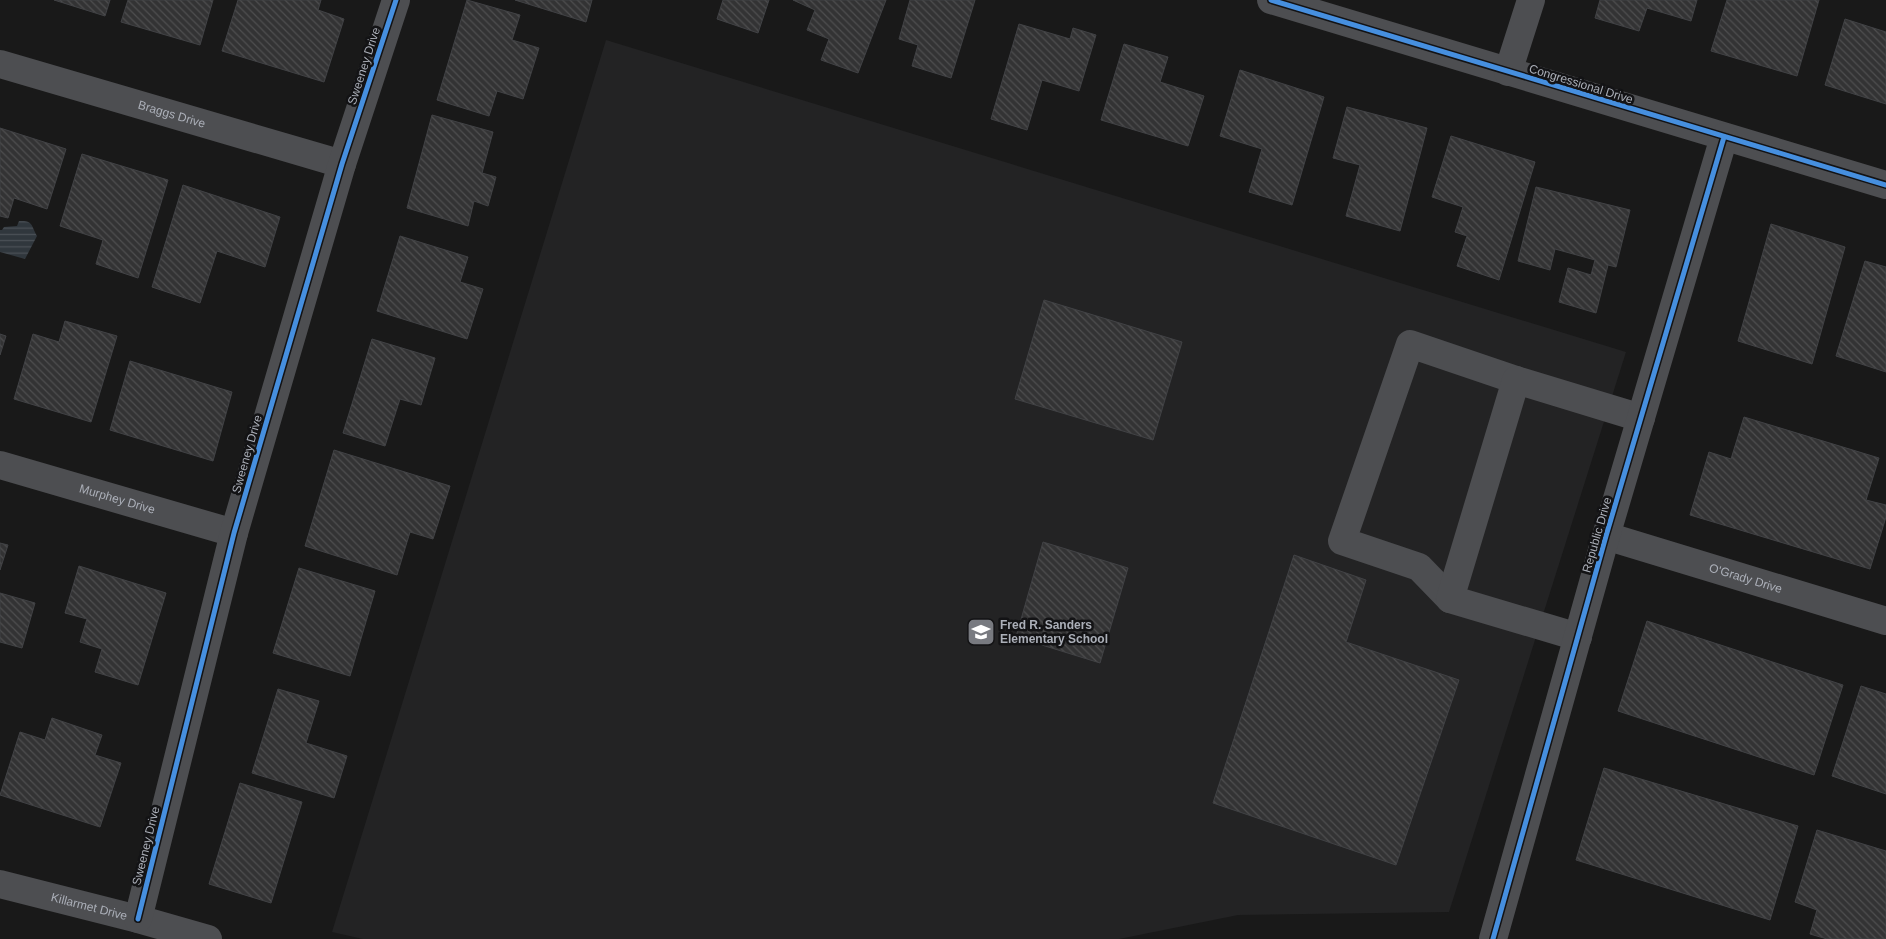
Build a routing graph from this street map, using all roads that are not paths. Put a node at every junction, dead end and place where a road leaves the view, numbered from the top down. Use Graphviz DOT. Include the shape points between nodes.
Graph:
graph roads {
  1 [pos="396,0"];
  2 [pos="1270,0"];
  3 [pos="1531,0"];
  4 [pos="0,64"];
  5 [pos="1508,72"];
  6 [pos="1724,137"];
  7 [pos="342,164"];
  8 [pos="1886,185"];
  9 [pos="1516,380"];
  10 [pos="1641,418"];
  11 [pos="0,465"];
  12 [pos="234,534"];
  13 [pos="1606,536"];
  14 [pos="1450,599"];
  15 [pos="1886,621"];
  16 [pos="1578,637"];
  17 [pos="0,884"];
  18 [pos="138,919"];
  19 [pos="208,939"];
  20 [pos="1493,939"];
  1 -- 7 [label="street, Sweeney Drive"];
  2 -- 5 [label="street, Congressional Drive"];
  3 -- 5 [label="street"];
  4 -- 7 [label="street, Braggs Drive"];
  5 -- 6 [label="street, Congressional Drive"];
  6 -- 8 [label="street, Congressional Drive"];
  6 -- 10 [label="street, Republic Drive"];
  7 -- 12 [label="street, Sweeney Drive"];
  9 -- 10 [label="street"];
  9 -- 14 [label="street"];
  9 -- 14 [label="street" via="1410,344 1342,541 1419,567"];
  10 -- 13 [label="street, Republic Drive"];
  11 -- 12 [label="street, Murphey Drive"];
  12 -- 18 [label="street, Sweeney Drive"];
  13 -- 15 [label="street, O'Grady Drive"];
  13 -- 16 [label="street, Republic Drive"];
  14 -- 16 [label="street"];
  16 -- 20 [label="street, Republic Drive"];
  17 -- 18 [label="street, Killarmet Drive"];
  18 -- 19 [label="street, Killarmet Drive"];
}
